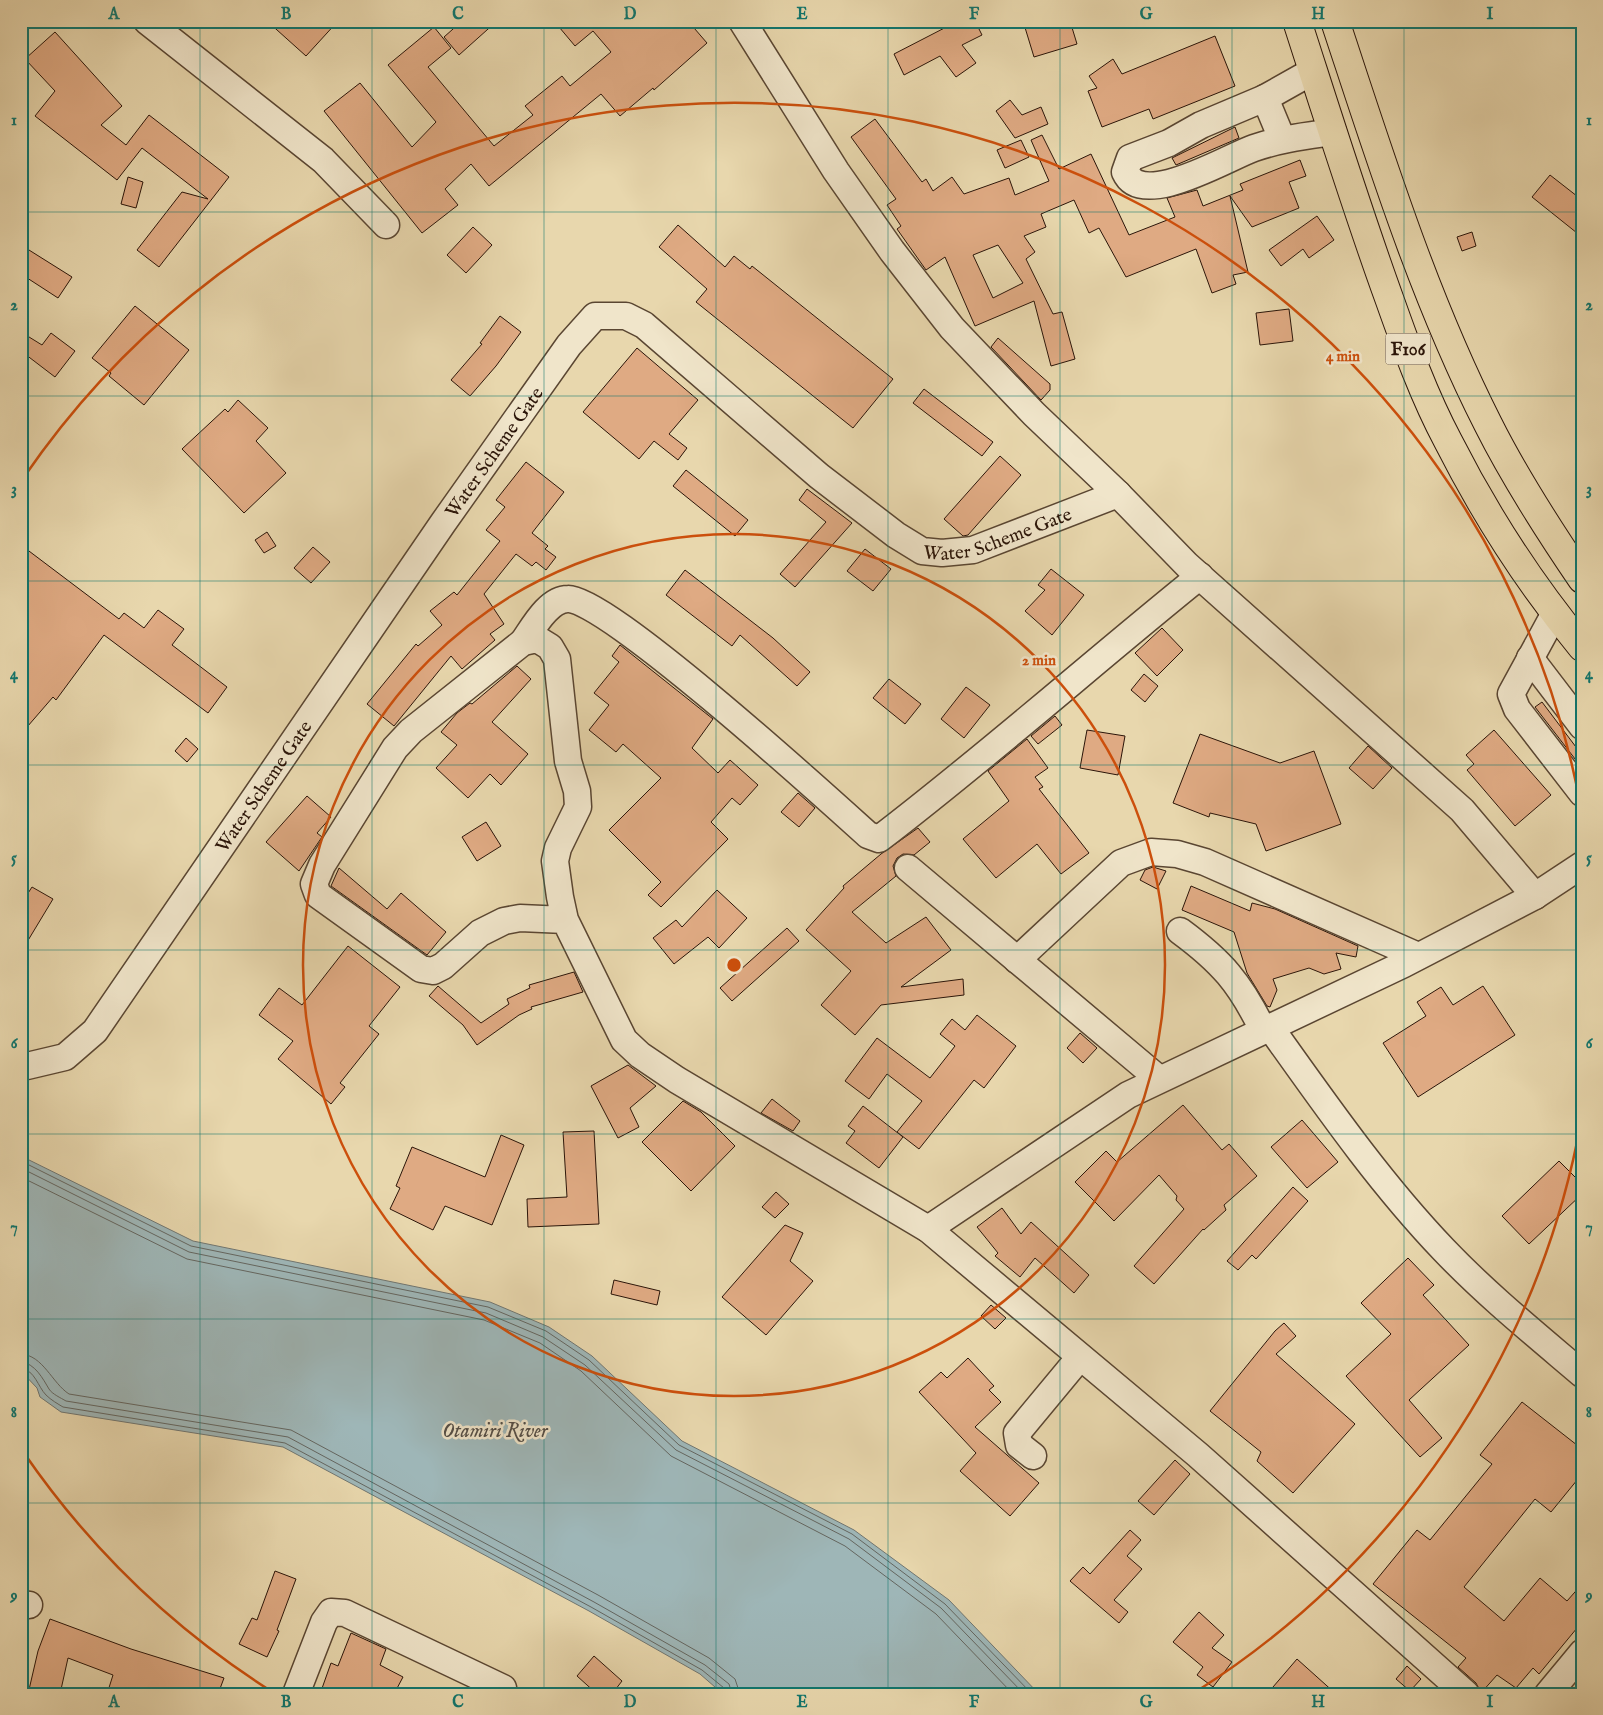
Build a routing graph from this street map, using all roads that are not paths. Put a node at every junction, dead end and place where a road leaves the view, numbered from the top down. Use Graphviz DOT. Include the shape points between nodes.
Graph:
graph roads {
  1 [pos="147,21"];
  2 [pos="742,21"];
  3 [pos="1297,21"];
  4 [pos="1335,21"];
  5 [pos="1313,71"];
  6 [pos="1255,102"];
  7 [pos="1333,132"];
  8 [pos="1272,142"];
  9 [pos="1160,146"];
  10 [pos="1172,181"];
  11 [pos="386,225"];
  12 [pos="1118,494"];
  13 [pos="1200,576"];
  14 [pos="1582,579"];
  15 [pos="1555,612"];
  16 [pos="523,642"];
  17 [pos="1582,647"];
  18 [pos="1530,658"];
  19 [pos="1582,726"];
  20 [pos="1582,793"];
  21 [pos="1582,865"];
  22 [pos="908,868"];
  23 [pos="1534,896"];
  24 [pos="565,920"];
  25 [pos="1180,932"];
  26 [pos="1418,956"];
  27 [pos="1017,960"];
  28 [pos="1267,1028"];
  29 [pos="21,1065"];
  30 [pos="1159,1079"];
  31 [pos="928,1229"];
  32 [pos="1080,1357"];
  33 [pos="1582,1374"];
  34 [pos="1033,1456"];
  35 [pos="1582,1653"];
  36 [pos="502,1688"];
  37 [pos="296,1694"];
  38 [pos="1466,1694"];
  39 [pos="1548,1694"];
  1 -- 11 [label="street" via="323,160"];
  2 -- 12 [label="street" via="836,171 952,328 1034,414"];
  3 -- 5 [label="main road, F106"];
  4 -- 14 [label="main road, F106" via="1398,212 1442,323 1488,424 1544,524"];
  5 -- 6 [label="street"];
  5 -- 7 [label="main road, F106"];
  6 -- 8 [label="street"];
  6 -- 9 [label="street"];
  7 -- 8 [label="street"];
  7 -- 15 [label="main road, F106" via="1404,340 1447,441 1498,531"];
  8 -- 10 [label="street"];
  9 -- 10 [label="street"];
  9 -- 10 [label="street" via="1130,158 1125,172 1128,180 1141,185"];
  12 -- 13 [label="street"];
  12 -- 29 [label="street, Water Scheme Gate" via="974,550 922,551 819,476 644,325 626,316 595,316 569,345 443,523 95,1031 65,1057"];
  13 -- 16 [label="street" via="879,840 868,835 708,696 591,606 566,598 554,604"];
  13 -- 23 [label="street" via="1435,784 1462,810"];
  15 -- 17 [label="main road, F106"];
  15 -- 18 [label="street"];
  16 -- 24 [label="street" via="537,639 550,647 557,659 568,762 577,791 578,807 555,861"];
  16 -- 24 [label="street" via="411,731 395,748 314,884 318,895 421,969 433,971 480,933 504,921 520,918"];
  18 -- 19 [label="street"];
  18 -- 20 [label="street" via="1511,694 1517,709"];
  21 -- 23 [label="street"];
  22 -- 27 [label="street"];
  23 -- 26 [label="street"];
  24 -- 31 [label="street" via="624,1040 640,1056"];
  25 -- 28 [label="street" via="1227,971"];
  26 -- 27 [label="street" via="1205,862 1177,854 1151,852 1121,863"];
  26 -- 28 [label="street"];
  27 -- 30 [label="street"];
  28 -- 30 [label="street"];
  28 -- 33 [label="street" via="1340,1126 1443,1249 1489,1295"];
  30 -- 31 [label="street" via="1128,1094"];
  31 -- 32 [label="street"];
  32 -- 34 [label="street" via="1017,1432 1019,1445"];
  32 -- 38 [label="street" via="1198,1455"];
  35 -- 39 [label="street"];
  36 -- 37 [label="street" via="345,1614 331,1612 324,1622"];
}
